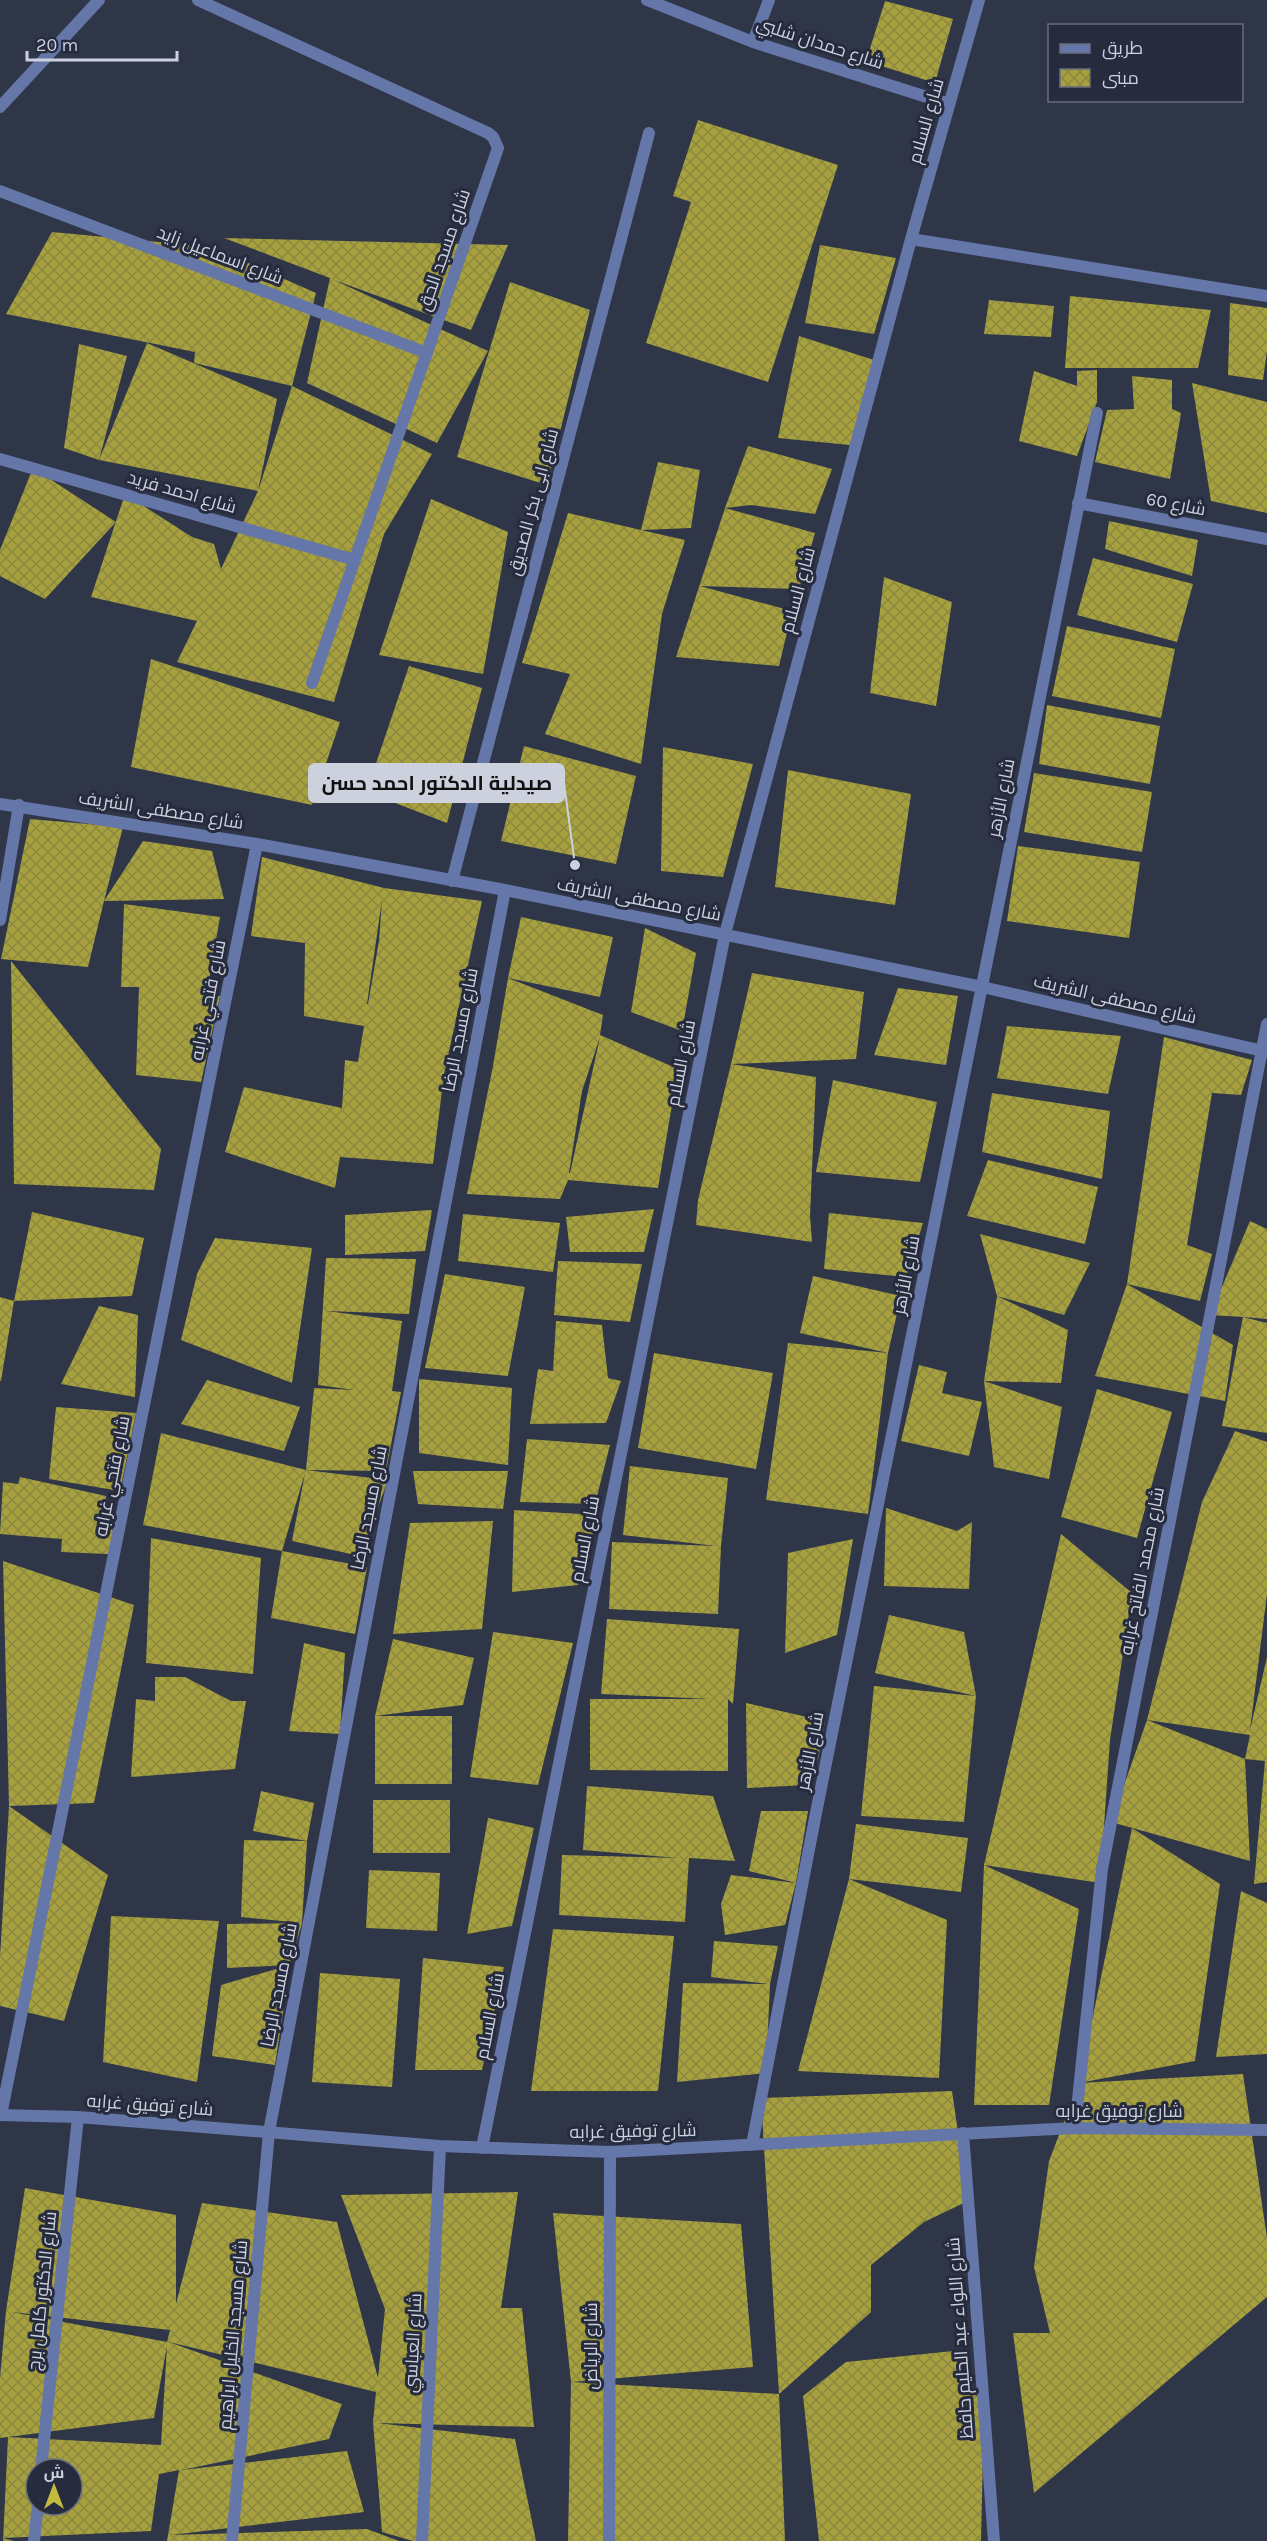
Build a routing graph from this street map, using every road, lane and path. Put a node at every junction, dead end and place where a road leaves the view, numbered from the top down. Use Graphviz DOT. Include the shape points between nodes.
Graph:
graph roads {
  1 [pos="99,0"];
  2 [pos="198,0"];
  3 [pos="647,0"];
  4 [pos="769,0"];
  5 [pos="979,0"];
  6 [pos="753,42"];
  7 [pos="949,104"];
  8 [pos="0,107"];
  9 [pos="649,133"];
  10 [pos="0,191"];
  11 [pos="911,239"];
  12 [pos="1267,296"];
  13 [pos="427,353"];
  14 [pos="1097,413"];
  15 [pos="0,459"];
  16 [pos="1078,503"];
  17 [pos="1267,539"];
  18 [pos="354,560"];
  19 [pos="312,683"];
  20 [pos="0,804"];
  21 [pos="19,805"];
  22 [pos="257,844"];
  23 [pos="452,881"];
  24 [pos="505,890"];
  25 [pos="0,920"];
  26 [pos="725,934"];
  27 [pos="982,987"];
  28 [pos="1267,1023"];
  29 [pos="1264,1051"];
  30 [pos="1,2115"];
  31 [pos="78,2117"];
  32 [pos="1075,2128"];
  33 [pos="1267,2130"];
  34 [pos="269,2132"];
  35 [pos="963,2133"];
  36 [pos="752,2145"];
  37 [pos="440,2146"];
  38 [pos="482,2148"];
  39 [pos="610,2152"];
  40 [pos="42,2457"];
  41 [pos="37,2517"];
  42 [pos="34,2541"];
  43 [pos="232,2541"];
  44 [pos="422,2541"];
  45 [pos="609,2541"];
  46 [pos="994,2541"];
  1 -- 8 [label="street"];
  2 -- 13 [label="street, شارع مسجد الحق" via="493,137 498,148 496,155"];
  3 -- 6 [label="street, شارع حمدان شلبي"];
  4 -- 6 [label="street"];
  5 -- 7 [label="street, شارع السلام"];
  6 -- 7 [label="street, شارع حمدان شلبي"];
  7 -- 11 [label="street, شارع السلام"];
  9 -- 23 [label="street, شارع ابى بكر الصديق"];
  10 -- 13 [label="street, شارع اسماعيل زايد"];
  11 -- 12 [label="street"];
  11 -- 26 [label="street, شارع السلام"];
  13 -- 18 [label="street, شارع مسجد الحق"];
  14 -- 16 [label="street, شارع الأزهر"];
  15 -- 18 [label="street, شارع احمد فريد"];
  16 -- 17 [label="street, شارع 60"];
  16 -- 27 [label="street, شارع الأزهر"];
  18 -- 19 [label="street, شارع مسجد الحق"];
  20 -- 21 [label="street, شارع مصطفى الشريف"];
  21 -- 22 [label="street, شارع مصطفى الشريف"];
  21 -- 25 [label="street"];
  22 -- 23 [label="street, شارع مصطفى الشريف"];
  22 -- 30 [label="street, شارع فتحي غرابه"];
  23 -- 24 [label="street, شارع مصطفى الشريف"];
  24 -- 26 [label="street, شارع مصطفى الشريف"];
  24 -- 34 [label="street, شارع مسجد الرضا"];
  26 -- 27 [label="street, شارع مصطفى الشريف"];
  26 -- 38 [label="street, شارع السلام"];
  27 -- 29 [label="street, شارع مصطفى الشريف"];
  27 -- 36 [label="street, شارع الأزهر"];
  28 -- 29 [label="street, شارع محمد الفاتح غرابه"];
  29 -- 32 [label="street, شارع محمد الفاتح غرابه" via="1102,1869"];
  30 -- 31 [label="street, شارع توفيق غرابه"];
  31 -- 34 [label="street, شارع توفيق غرابه"];
  31 -- 40 [label="street, شارع الدكتور كامل برج"];
  32 -- 33 [label="street, شارع توفيق غرابه"];
  32 -- 35 [label="street, شارع توفيق غرابه"];
  34 -- 37 [label="street, شارع توفيق غرابه"];
  34 -- 43 [label="street, شارع مسجد الخليل ابراهيم"];
  35 -- 36 [label="street, شارع توفيق غرابه"];
  35 -- 46 [label="street, شارع اللواء عبد الحليم حافظ"];
  36 -- 39 [label="street, شارع توفيق غرابه"];
  37 -- 38 [label="street, شارع توفيق غرابه"];
  37 -- 44 [label="street, شارع العباسي"];
  38 -- 39 [label="street, شارع توفيق غرابه"];
  39 -- 45 [label="street, شارع الرياض"];
  41 -- 42 [label="street"];
}
